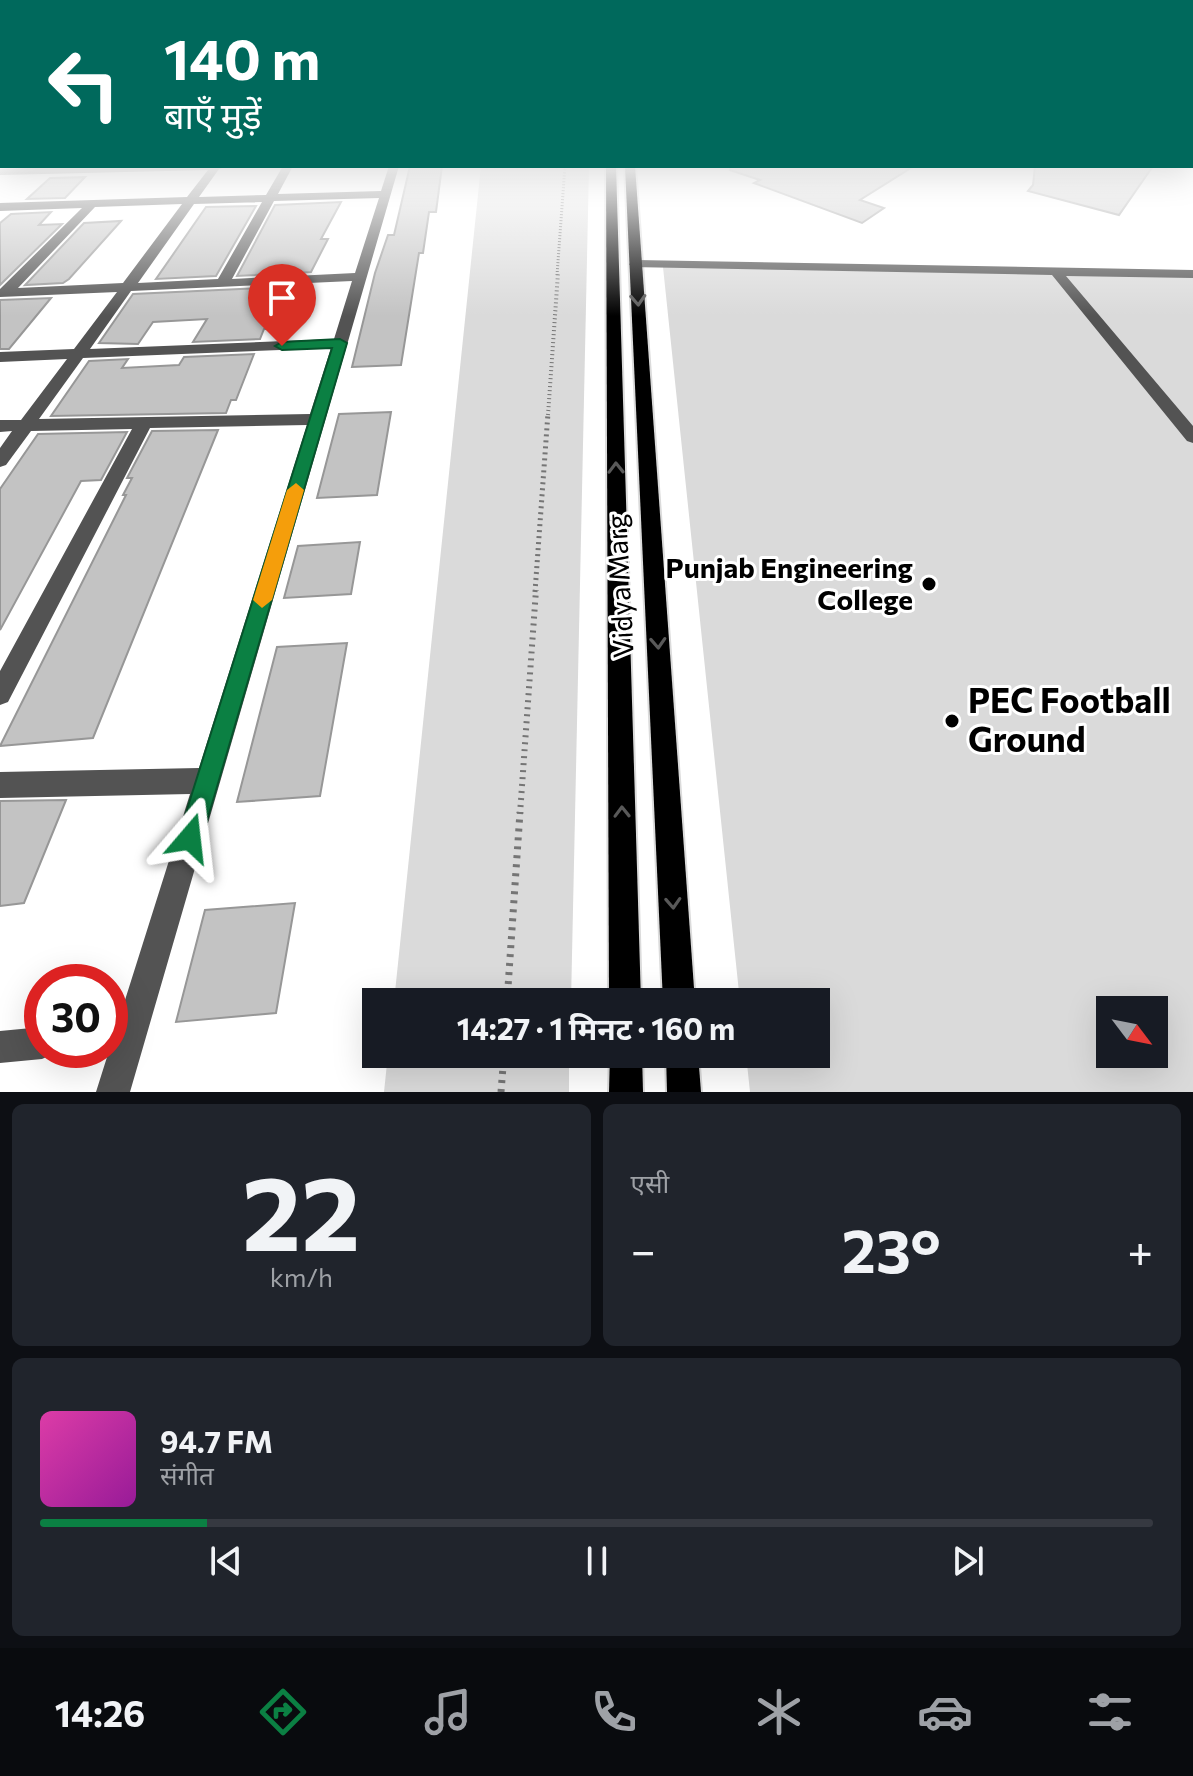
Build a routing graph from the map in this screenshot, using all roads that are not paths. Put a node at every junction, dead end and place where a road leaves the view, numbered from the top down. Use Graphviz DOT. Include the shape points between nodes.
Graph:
graph roads {
  1 [pos="82,214"];
  2 [pos="181,214"];
  3 [pos="264,214"];
  4 [pos="380,214"];
  5 [pos="612,214"];
  6 [pos="633,214"];
  7 [pos="636,264"];
  8 [pos="1055,271"];
  9 [pos="1193,274"];
  10 [pos="360,277"];
  11 [pos="223,283"];
  12 [pos="127,287"];
  13 [pos="3,293"];
  14 [pos="340,343"];
  15 [pos="77,354"];
  16 [pos="0,357"];
  17 [pos="317,419"];
  18 [pos="144,423"];
  19 [pos="26,425"];
  20 [pos="0,426"];
  21 [pos="1193,437"];
  22 [pos="0,461"];
  23 [pos="0,694"];
  24 [pos="207,781"];
  25 [pos="0,785"];
  26 [pos="625,988"];
  27 [pos="678,988"];
  28 [pos="128,1013"];
  29 [pos="24,1045"];
  30 [pos="0,1047"];
  31 [pos="116,1068"];
  32 [pos="626,1068"];
  33 [pos="683,1068"];
  34 [pos="113,1092"];
  35 [pos="626,1092"];
  36 [pos="684,1092"];
  1 -- 13 [label="street"];
  2 -- 12 [label="street"];
  3 -- 11 [label="street"];
  4 -- 10 [label="street"];
  26 -- 5 [label="main road, Vidya Marg, one-way"];
  6 -- 7 [label="main road, Vidya Marg"];
  7 -- 8 [label="street"];
  7 -- 27 [label="main road, Vidya Marg, one-way"];
  8 -- 9 [label="street"];
  8 -- 21 [label="street"];
  10 -- 11 [label="street"];
  10 -- 14 [label="street"];
  11 -- 12 [label="street"];
  12 -- 13 [label="street"];
  12 -- 15 [label="street"];
  14 -- 15 [label="street"];
  14 -- 17 [label="street"];
  15 -- 16 [label="street"];
  15 -- 19 [label="street"];
  17 -- 18 [label="street"];
  17 -- 24 [label="street"];
  18 -- 19 [label="street"];
  18 -- 23 [label="street"];
  19 -- 20 [label="street"];
  19 -- 22 [label="street"];
  24 -- 25 [label="street"];
  24 -- 28 [label="street"];
  29 -- 30 [label="street"];
  31 -- 34 [label="street"];
  32 -- 35 [label="main road"];
  33 -- 36 [label="main road"];
}
